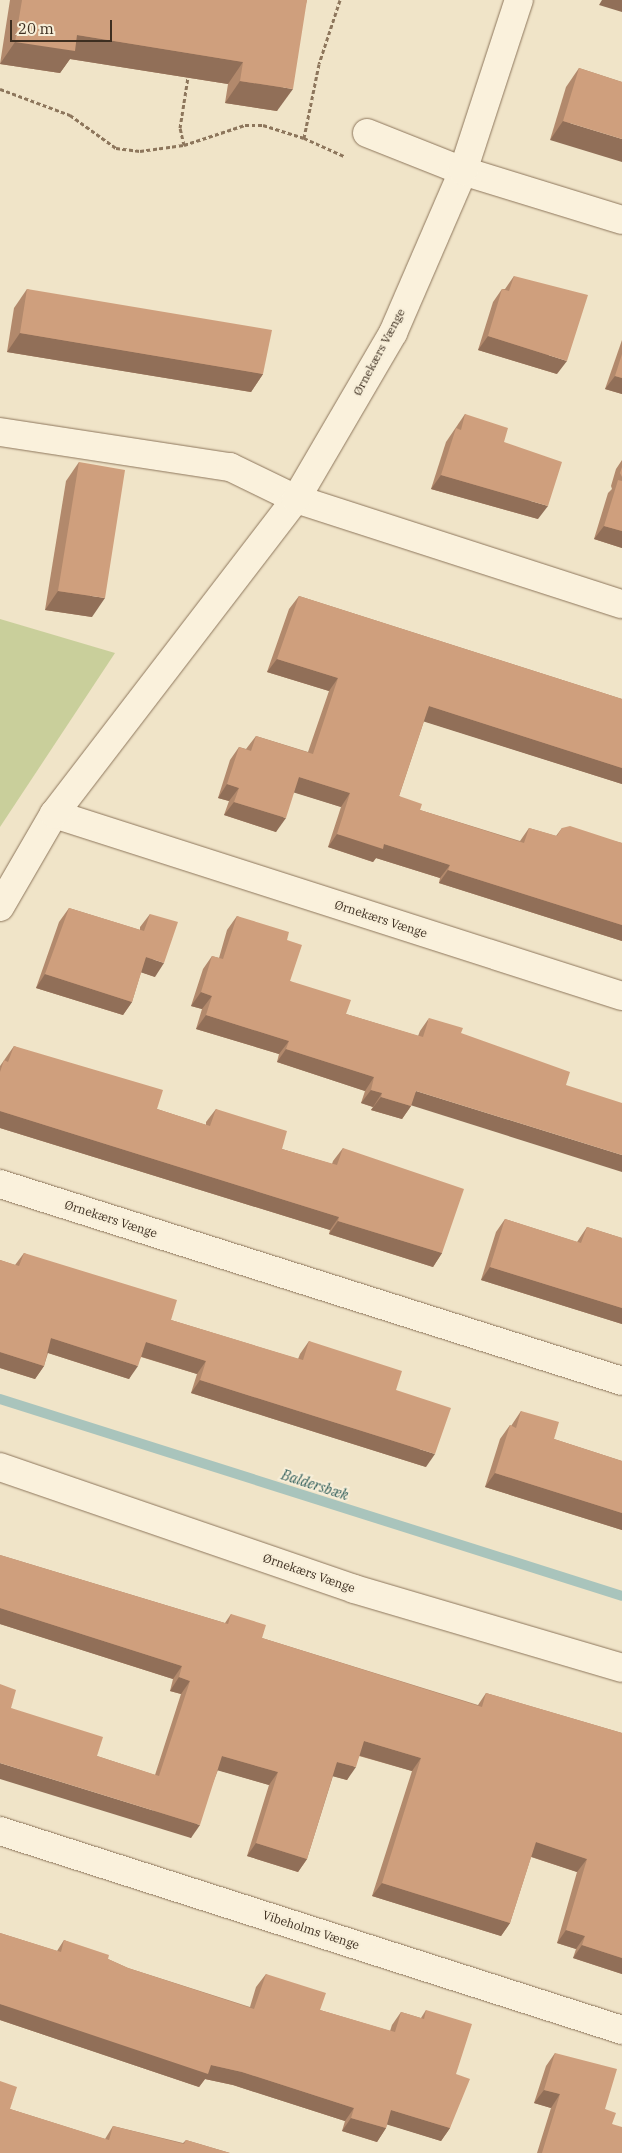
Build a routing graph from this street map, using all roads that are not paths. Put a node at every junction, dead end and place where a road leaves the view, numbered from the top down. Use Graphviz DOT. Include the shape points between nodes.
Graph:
graph roads {
  1 [pos="519,0"];
  2 [pos="367,133"];
  3 [pos="463,171"];
  4 [pos="622,220"];
  5 [pos="0,432"];
  6 [pos="296,499"];
  7 [pos="622,604"];
  8 [pos="54,814"];
  9 [pos="0,906"];
  10 [pos="622,996"];
  11 [pos="0,1184"];
  12 [pos="622,1381"];
  13 [pos="0,1467"];
  14 [pos="622,1668"];
  15 [pos="0,1831"];
  16 [pos="622,2030"];
  1 -- 3 [label="street, Ørnekærs Vænge"];
  2 -- 3 [label="street"];
  3 -- 4 [label="street"];
  3 -- 6 [label="street, Ørnekærs Vænge" via="392,333"];
  5 -- 6 [label="street" via="230,467"];
  6 -- 7 [label="street"];
  6 -- 8 [label="street, Ørnekærs Vænge"];
  8 -- 9 [label="street, Ørnekærs Vænge"];
  8 -- 10 [label="street, Ørnekærs Vænge"];
  11 -- 12 [label="street, Ørnekærs Vænge"];
  13 -- 14 [label="street, Ørnekærs Vænge" via="354,1589"];
  15 -- 16 [label="street, Vibeholms Vænge"];
}
